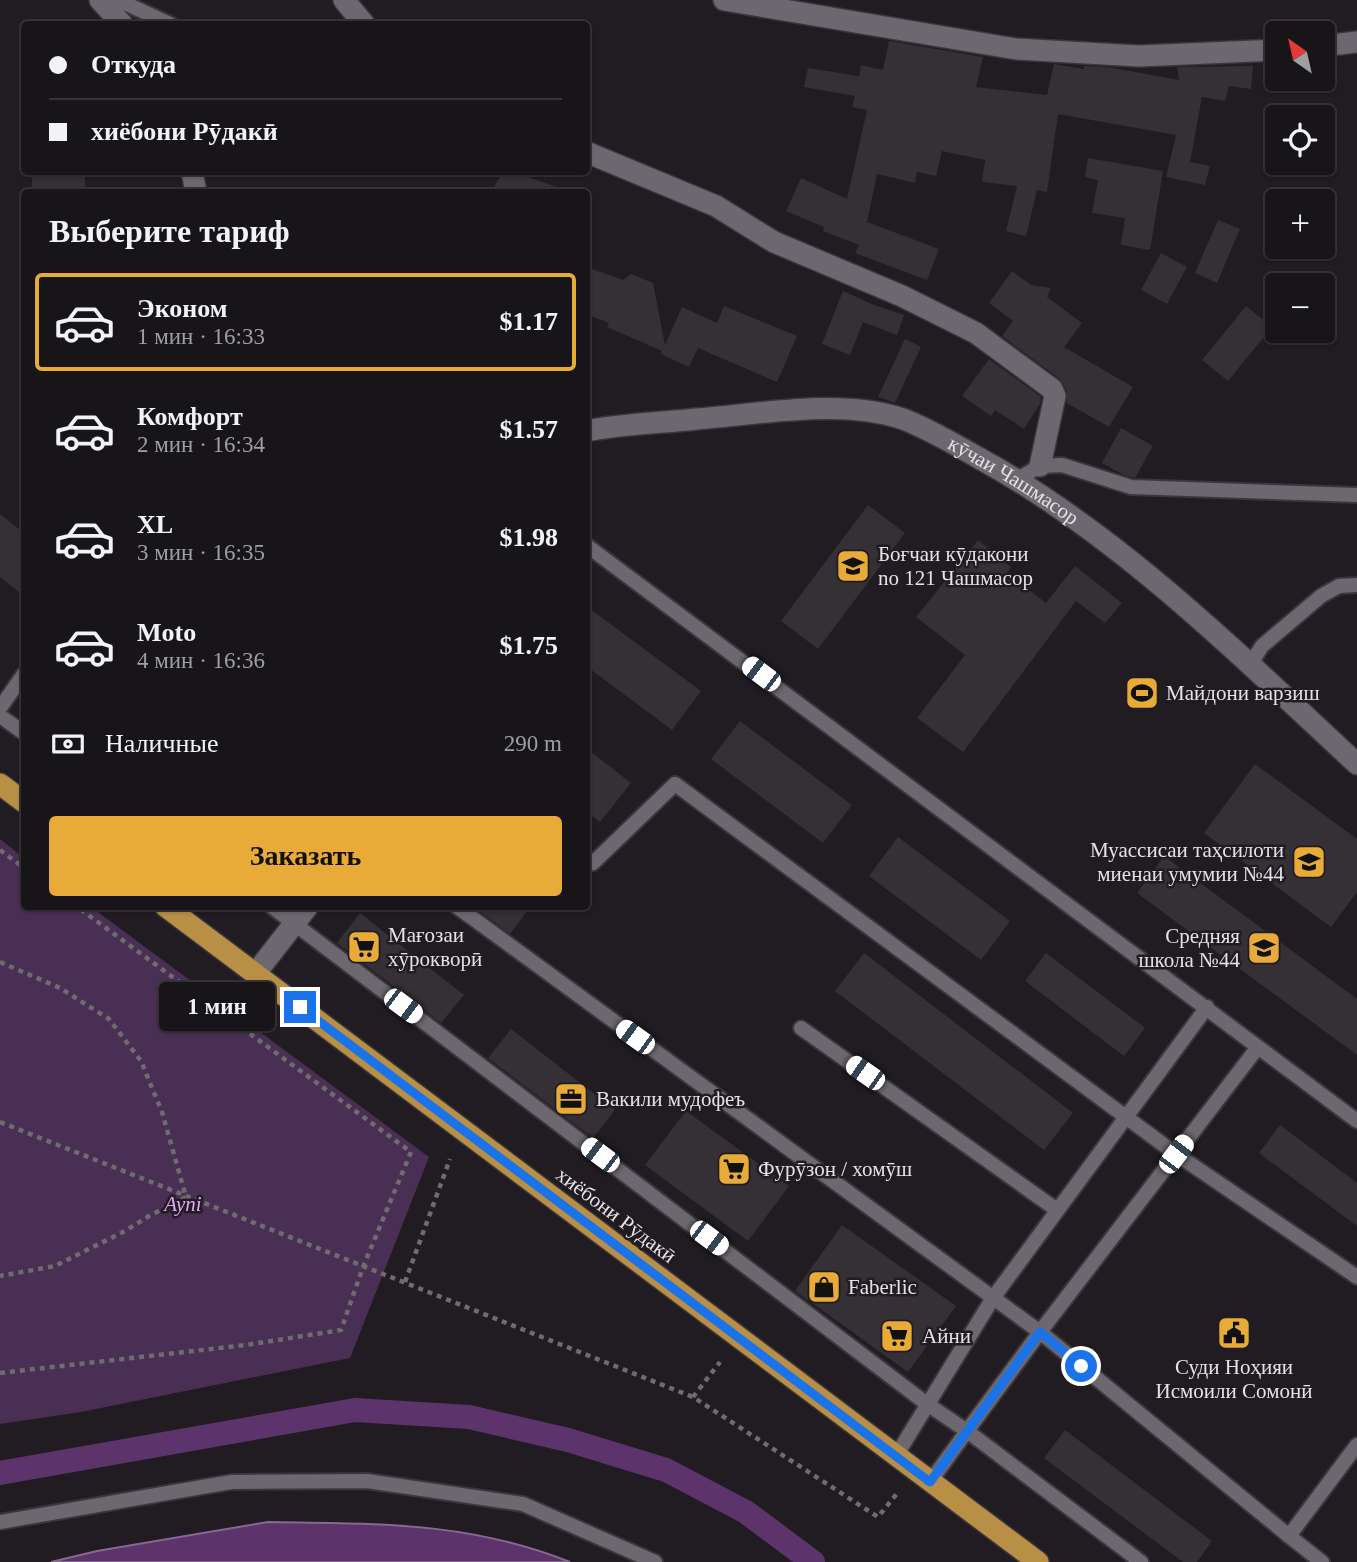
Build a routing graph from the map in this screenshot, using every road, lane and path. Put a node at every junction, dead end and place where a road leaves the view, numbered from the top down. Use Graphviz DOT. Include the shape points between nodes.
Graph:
graph roads {
  1 [pos="100,0"];
  2 [pos="118,0"];
  3 [pos="344,0"];
  4 [pos="724,0"];
  5 [pos="119,21"];
  6 [pos="164,21"];
  7 [pos="362,21"];
  8 [pos="1357,42"];
  9 [pos="1335,45"];
  10 [pos="1265,51"];
  11 [pos="590,154"];
  12 [pos="590,431"];
  13 [pos="1040,466"];
  14 [pos="1018,479"];
  15 [pos="1357,495"];
  16 [pos="590,548"];
  17 [pos="1357,585"];
  18 [pos="1250,665"];
  19 [pos="21,678"];
  20 [pos="0,708"];
  21 [pos="0,716"];
  22 [pos="21,731"];
  23 [pos="1357,764"];
  24 [pos="0,784"];
  25 [pos="21,800"];
  26 [pos="0,850"];
  27 [pos="590,861"];
  28 [pos="21,866"];
  29 [pos="81,910"];
  30 [pos="169,910"];
  31 [pos="276,910"];
  32 [pos="305,910"];
  33 [pos="461,910"];
  34 [pos="294,923"];
  35 [pos="0,962"];
  36 [pos="255,974"];
  37 [pos="1207,1007"];
  38 [pos="801,1028"];
  39 [pos="1258,1047"];
  40 [pos="1125,1117"];
  41 [pos="1357,1121"];
  42 [pos="0,1122"];
  43 [pos="1176,1154"];
  44 [pos="450,1159"];
  45 [pos="186,1197"];
  46 [pos="1057,1210"];
  47 [pos="363,1267"];
  48 [pos="0,1276"];
  49 [pos="1357,1277"];
  50 [pos="405,1282"];
  51 [pos="993,1298"];
  52 [pos="1040,1332"];
  53 [pos="720,1362"];
  54 [pos="0,1373"];
  55 [pos="692,1397"];
  56 [pos="927,1404"];
  57 [pos="967,1431"];
  58 [pos="1357,1445"];
  59 [pos="896,1456"];
  60 [pos="930,1482"];
  61 [pos="900,1491"];
  62 [pos="0,1522"];
  63 [pos="1289,1536"];
  64 [pos="655,1562"];
  65 [pos="1038,1562"];
  66 [pos="1141,1562"];
  67 [pos="1322,1562"];
  1 -- 5 [label="street"];
  2 -- 6 [label="lane"];
  3 -- 7 [label="street"];
  4 -- 10 [label="street" via="1016,49 1139,56"];
  8 -- 9 [label="street"];
  11 -- 13 [label="street" via="716,206 774,242 976,333 1052,389 1055,396"];
  12 -- 14 [label="street, кӯчаи Чашмасор" via="807,409 862,410 902,419"];
  13 -- 14 [label="lane"];
  13 -- 15 [label="lane" via="1062,465 1131,487"];
  14 -- 18 [label="street, кӯчаи Чашмасор" via="1086,526 1198,616"];
  16 -- 37 [label="lane"];
  17 -- 18 [label="lane" via="1339,586 1321,596 1262,646"];
  18 -- 23 [label="street, кӯчаи Чашмасор"];
  19 -- 20 [label="lane"];
  21 -- 22 [label="lane"];
  24 -- 25 [label="highway"];
  26 -- 28 [label="path"];
  27 -- 40 [label="lane" via="593,863 675,784"];
  29 -- 47 [label="path" via="411,1152"];
  30 -- 36 [label="highway, хиёбони Рӯдакӣ"];
  31 -- 34 [label="lane"];
  32 -- 34 [label="street"];
  33 -- 51 [label="lane"];
  34 -- 36 [label="street"];
  34 -- 56 [label="lane"];
  35 -- 45 [label="path" via="60,988 109,1019 141,1061 162,1112"];
  36 -- 59 [label="highway, хиёбони Рӯдакӣ"];
  37 -- 39 [label="lane"];
  37 -- 40 [label="lane"];
  38 -- 46 [label="lane"];
  39 -- 41 [label="lane"];
  39 -- 43 [label="lane"];
  40 -- 43 [label="lane"];
  40 -- 46 [label="lane"];
  42 -- 45 [label="path"];
  43 -- 49 [label="lane"];
  43 -- 52 [label="lane"];
  44 -- 50 [label="path"];
  45 -- 47 [label="path"];
  45 -- 48 [label="path" via="55,1266"];
  46 -- 51 [label="lane"];
  47 -- 50 [label="path"];
  47 -- 54 [label="path" via="341,1330"];
  50 -- 55 [label="path"];
  51 -- 52 [label="lane"];
  51 -- 56 [label="lane"];
  52 -- 57 [label="lane"];
  52 -- 63 [label="lane"];
  53 -- 55 [label="path"];
  55 -- 61 [label="path" via="878,1517"];
  56 -- 57 [label="lane"];
  56 -- 59 [label="lane"];
  57 -- 60 [label="lane"];
  57 -- 66 [label="lane"];
  58 -- 63 [label="lane"];
  59 -- 60 [label="highway, хиёбони Рӯдакӣ"];
  60 -- 65 [label="highway, хиёбони Рӯдакӣ"];
  62 -- 64 [label="lane" via="231,1482 367,1481 523,1504"];
  63 -- 67 [label="lane"];
}
